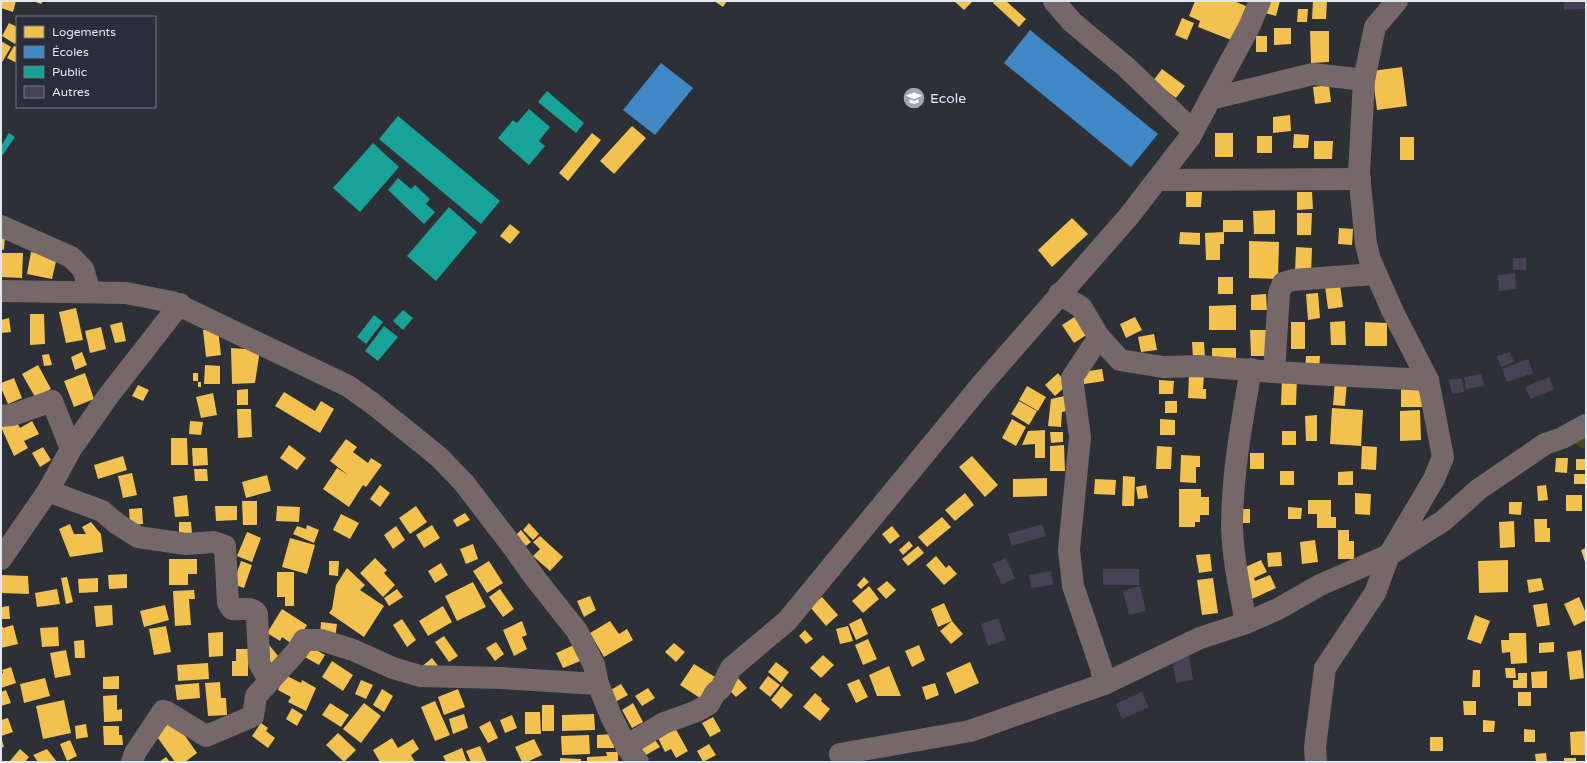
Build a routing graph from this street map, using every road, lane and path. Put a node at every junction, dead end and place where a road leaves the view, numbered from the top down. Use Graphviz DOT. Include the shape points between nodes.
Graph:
graph roads {
  1 [pos="1054,1"];
  2 [pos="1260,1"];
  3 [pos="1396,1"];
  4 [pos="1364,80"];
  5 [pos="1210,99"];
  6 [pos="1193,131"];
  7 [pos="1360,179"];
  8 [pos="1157,180"];
  9 [pos="1,226"];
  10 [pos="1375,274"];
  11 [pos="1,291"];
  12 [pos="90,292"];
  13 [pos="1059,294"];
  14 [pos="180,304"];
  15 [pos="1099,337"];
  16 [pos="1251,370"];
  17 [pos="1274,372"];
  18 [pos="1428,380"];
  19 [pos="1,416"];
  20 [pos="1586,425"];
  21 [pos="71,449"];
  22 [pos="48,492"];
  23 [pos="23,527"];
  24 [pos="1,533"];
  25 [pos="1388,555"];
  26 [pos="1,559"];
  27 [pos="1246,623"];
  28 [pos="269,680"];
  29 [pos="598,684"];
  30 [pos="1104,684"];
  31 [pos="632,754"];
  32 [pos="840,754"];
  33 [pos="132,762"];
  34 [pos="1316,762"];
  1 -- 6 [label="street" via="1072,22 1126,67"];
  2 -- 5 [label="street" via="1249,28"];
  3 -- 4 [label="street" via="1375,28"];
  4 -- 5 [label="street" via="1313,74"];
  4 -- 7 [label="street"];
  5 -- 6 [label="street"];
  6 -- 8 [label="street"];
  7 -- 8 [label="street"];
  7 -- 10 [label="street" via="1366,244"];
  8 -- 13 [label="street" via="1129,216"];
  9 -- 12 [label="street" via="71,257 83,269"];
  10 -- 17 [label="street" via="1282,283 1279,293"];
  10 -- 18 [label="street"];
  11 -- 12 [label="street"];
  12 -- 14 [label="street" via="126,293"];
  13 -- 15 [label="street" via="1081,307"];
  13 -- 31 [label="street" via="787,620 731,668 709,704 664,723"];
  14 -- 21 [label="street" via="109,395"];
  14 -- 29 [label="street" via="348,386 439,457 464,484 577,631 594,665"];
  15 -- 16 [label="street" via="1120,360 1162,367 1199,366"];
  15 -- 30 [label="street" via="1072,378 1080,437 1069,550 1073,586"];
  16 -- 17 [label="street"];
  16 -- 27 [label="street" via="1238,451 1232,528"];
  17 -- 18 [label="street"];
  18 -- 25 [label="street" via="1443,457 1434,479"];
  19 -- 21 [label="street" via="12,415 52,400"];
  20 -- 25 [label="street" via="1545,444 1479,489 1443,521"];
  21 -- 22 [label="street"];
  22 -- 23 [label="street"];
  22 -- 28 [label="street" via="102,511 138,537 186,544 214,542 225,546 228,603 232,609 256,611 259,663"];
  23 -- 24 [label="street"];
  23 -- 26 [label="street"];
  25 -- 27 [label="street"];
  25 -- 34 [label="street" via="1374,594 1325,668 1314,746"];
  27 -- 30 [label="street" via="1200,638"];
  28 -- 29 [label="street" via="304,640 321,640 420,676"];
  28 -- 33 [label="street" via="256,696 253,716 213,734 206,736 163,712 135,753"];
  29 -- 31 [label="street" via="611,716"];
  30 -- 32 [label="street" via="970,731"];
}
